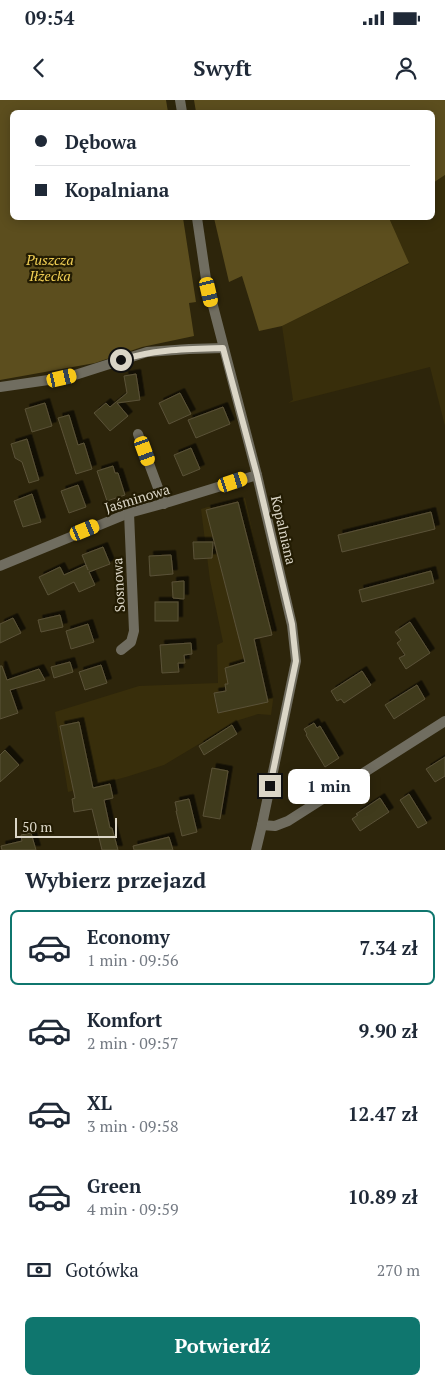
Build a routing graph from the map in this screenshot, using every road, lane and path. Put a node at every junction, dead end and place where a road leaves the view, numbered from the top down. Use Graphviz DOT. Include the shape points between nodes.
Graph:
graph roads {
  1 [pos="197,220"];
  2 [pos="223,348"];
  3 [pos="0,387"];
  4 [pos="138,434"];
  5 [pos="257,475"];
  6 [pos="164,504"];
  7 [pos="129,513"];
  8 [pos="0,566"];
  9 [pos="121,650"];
  10 [pos="445,721"];
  11 [pos="262,825"];
  12 [pos="256,850"];
  1 -- 2 [label="street, Kopalniana" via="206,279"];
  2 -- 3 [label="street" via="147,352 75,375"];
  2 -- 5 [label="street, Kopalniana"];
  4 -- 6 [label="street"];
  5 -- 6 [label="street, Jaśminowa"];
  5 -- 11 [label="street, Kopalniana" via="292,624 296,657"];
  6 -- 7 [label="street, Jaśminowa"];
  7 -- 8 [label="street, Jaśminowa"];
  7 -- 9 [label="street, Sosnowa" via="134,631 131,642"];
  10 -- 11 [label="street" via="288,821 275,826"];
  11 -- 12 [label="street, Kopalniana"];
}
